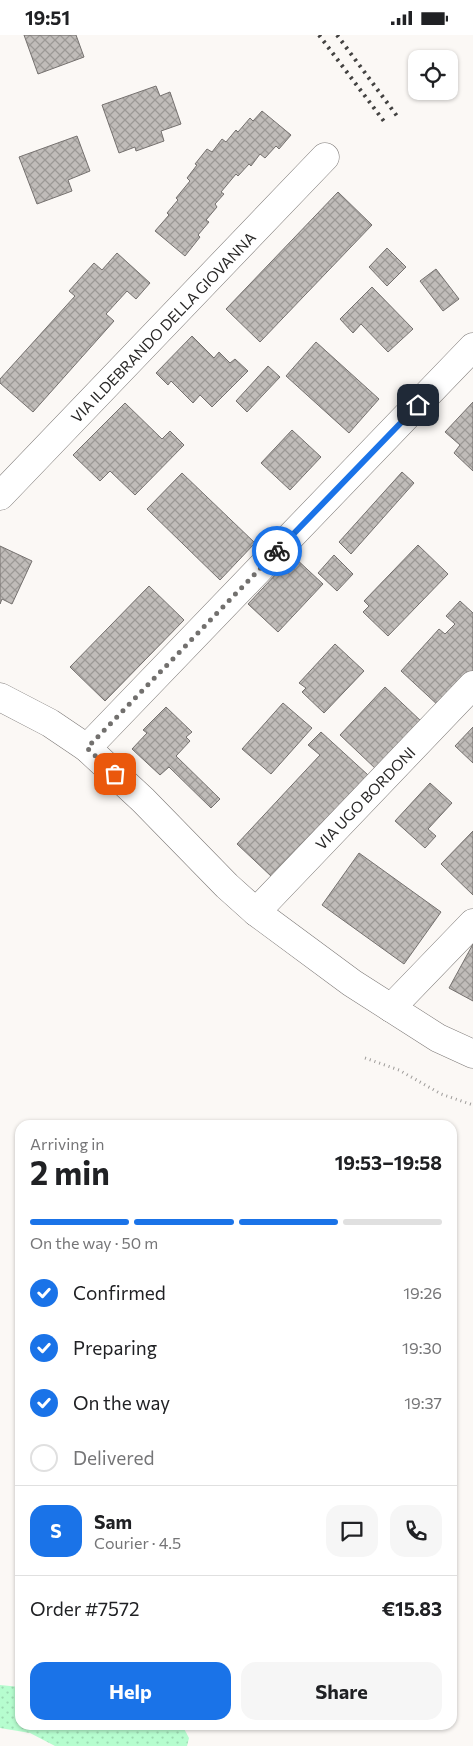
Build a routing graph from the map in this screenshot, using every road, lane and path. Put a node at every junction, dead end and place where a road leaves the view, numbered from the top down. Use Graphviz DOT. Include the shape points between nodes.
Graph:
graph roads {
  1 [pos="325,157"];
  2 [pos="473,347"];
  3 [pos="0,496"];
  4 [pos="473,685"];
  5 [pos="0,697"];
  6 [pos="87,748"];
  7 [pos="256,912"];
  8 [pos="473,923"];
  9 [pos="391,1008"];
  10 [pos="473,1053"];
  11 [pos="365,1058"];
  12 [pos="473,1105"];
  1 -- 3 [label="street, VIA ILDEBRANDO DELLA GIOVANNA"];
  2 -- 6 [label="street"];
  4 -- 7 [label="street, VIA UGO BORDONI"];
  5 -- 6 [label="street" via="50,723"];
  6 -- 7 [label="street"];
  7 -- 9 [label="street"];
  8 -- 9 [label="street"];
  9 -- 10 [label="street" via="438,1038"];
  11 -- 12 [label="path" via="399,1070 441,1094"];
}
